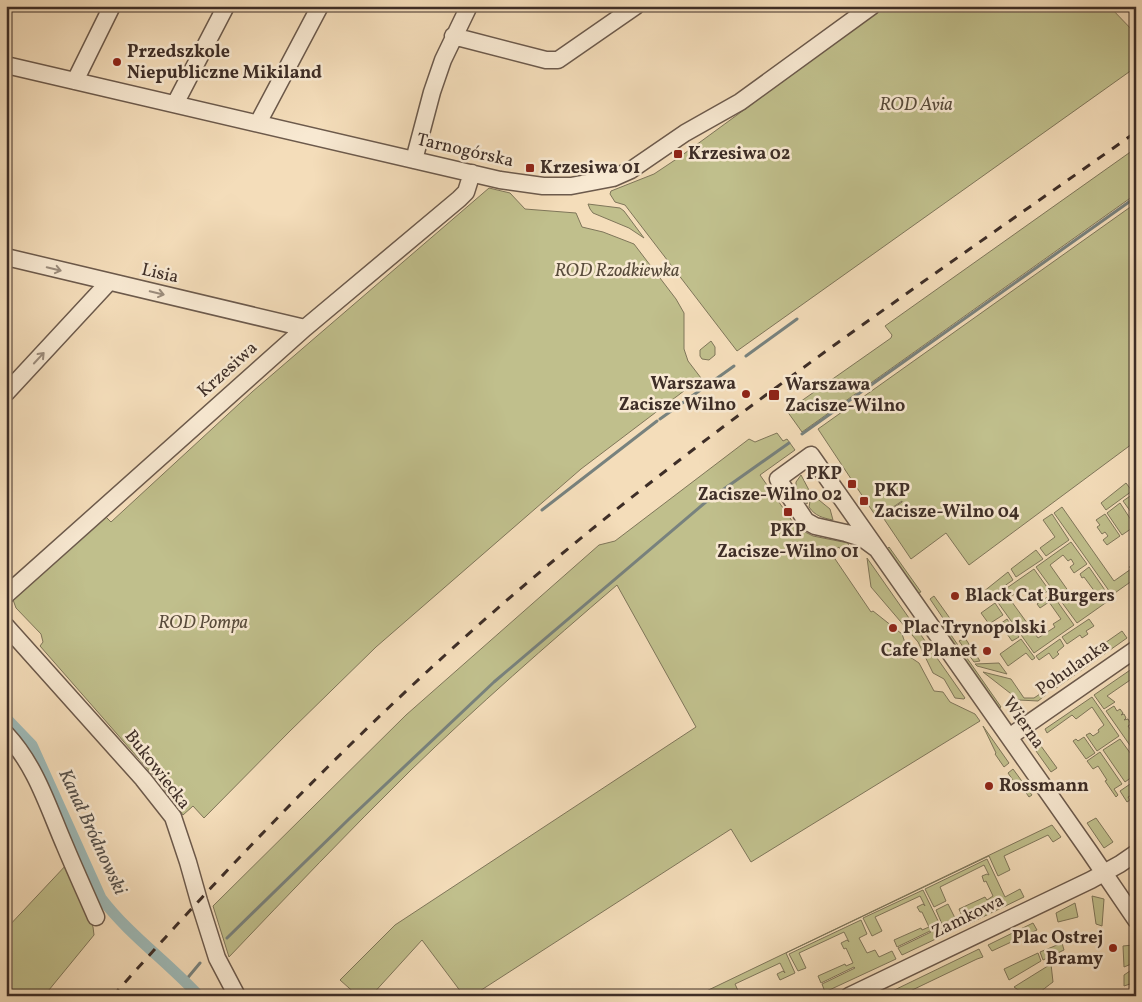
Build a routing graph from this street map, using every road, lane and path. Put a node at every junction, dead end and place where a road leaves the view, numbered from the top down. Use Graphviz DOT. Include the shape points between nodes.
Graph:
graph roads {
  1 [pos="112,6"];
  2 [pos="226,6"];
  3 [pos="320,6"];
  4 [pos="469,6"];
  5 [pos="636,6"];
  6 [pos="872,6"];
  7 [pos="453,36"];
  8 [pos="6,65"];
  9 [pos="74,81"];
  10 [pos="175,104"];
  11 [pos="258,123"];
  12 [pos="414,160"];
  13 [pos="472,174"];
  14 [pos="6,257"];
  15 [pos="109,282"];
  16 [pos="305,328"];
  17 [pos="6,393"];
  18 [pos="878,549"];
  19 [pos="6,595"];
  20 [pos="6,626"];
  21 [pos="1136,649"];
  22 [pos="6,734"];
  23 [pos="1009,737"];
  24 [pos="1136,853"];
  25 [pos="1104,873"];
  26 [pos="96,917"];
  27 [pos="1136,920"];
  28 [pos="237,996"];
  29 [pos="850,996"];
  1 -- 9 [label="street"];
  2 -- 10 [label="street"];
  3 -- 11 [label="street"];
  4 -- 7 [label="street"];
  5 -- 7 [label="street" via="558,60 546,60"];
  6 -- 13 [label="street, Tarnogórska" via="740,102 613,178 578,186 554,187"];
  7 -- 12 [label="street" via="432,92"];
  8 -- 9 [label="street, Tarnogórska"];
  9 -- 10 [label="street, Tarnogórska"];
  10 -- 11 [label="street, Tarnogórska"];
  11 -- 12 [label="street, Tarnogórska"];
  12 -- 13 [label="street, Tarnogórska"];
  13 -- 16 [label="street, Krzesiwa" via="460,199"];
  14 -- 15 [label="street, Lisia, one-way"];
  15 -- 16 [label="street, Lisia, one-way"];
  17 -- 15 [label="street, one-way"];
  16 -- 19 [label="street, Krzesiwa" via="248,387"];
  18 -- 18 [label="street, Wierna" via="812,455 778,479 806,521 862,538"];
  18 -- 23 [label="street, Wierna"];
  20 -- 28 [label="street, Bukowiecka" via="173,817 217,958"];
  21 -- 23 [label="street, Pohulanka"];
  22 -- 26 [label="street" via="23,754 38,783"];
  23 -- 25 [label="street, Wierna"];
  24 -- 25 [label="street, Zamkowa"];
  25 -- 27 [label="street, Wierna"];
  25 -- 29 [label="street, Zamkowa"];
}
